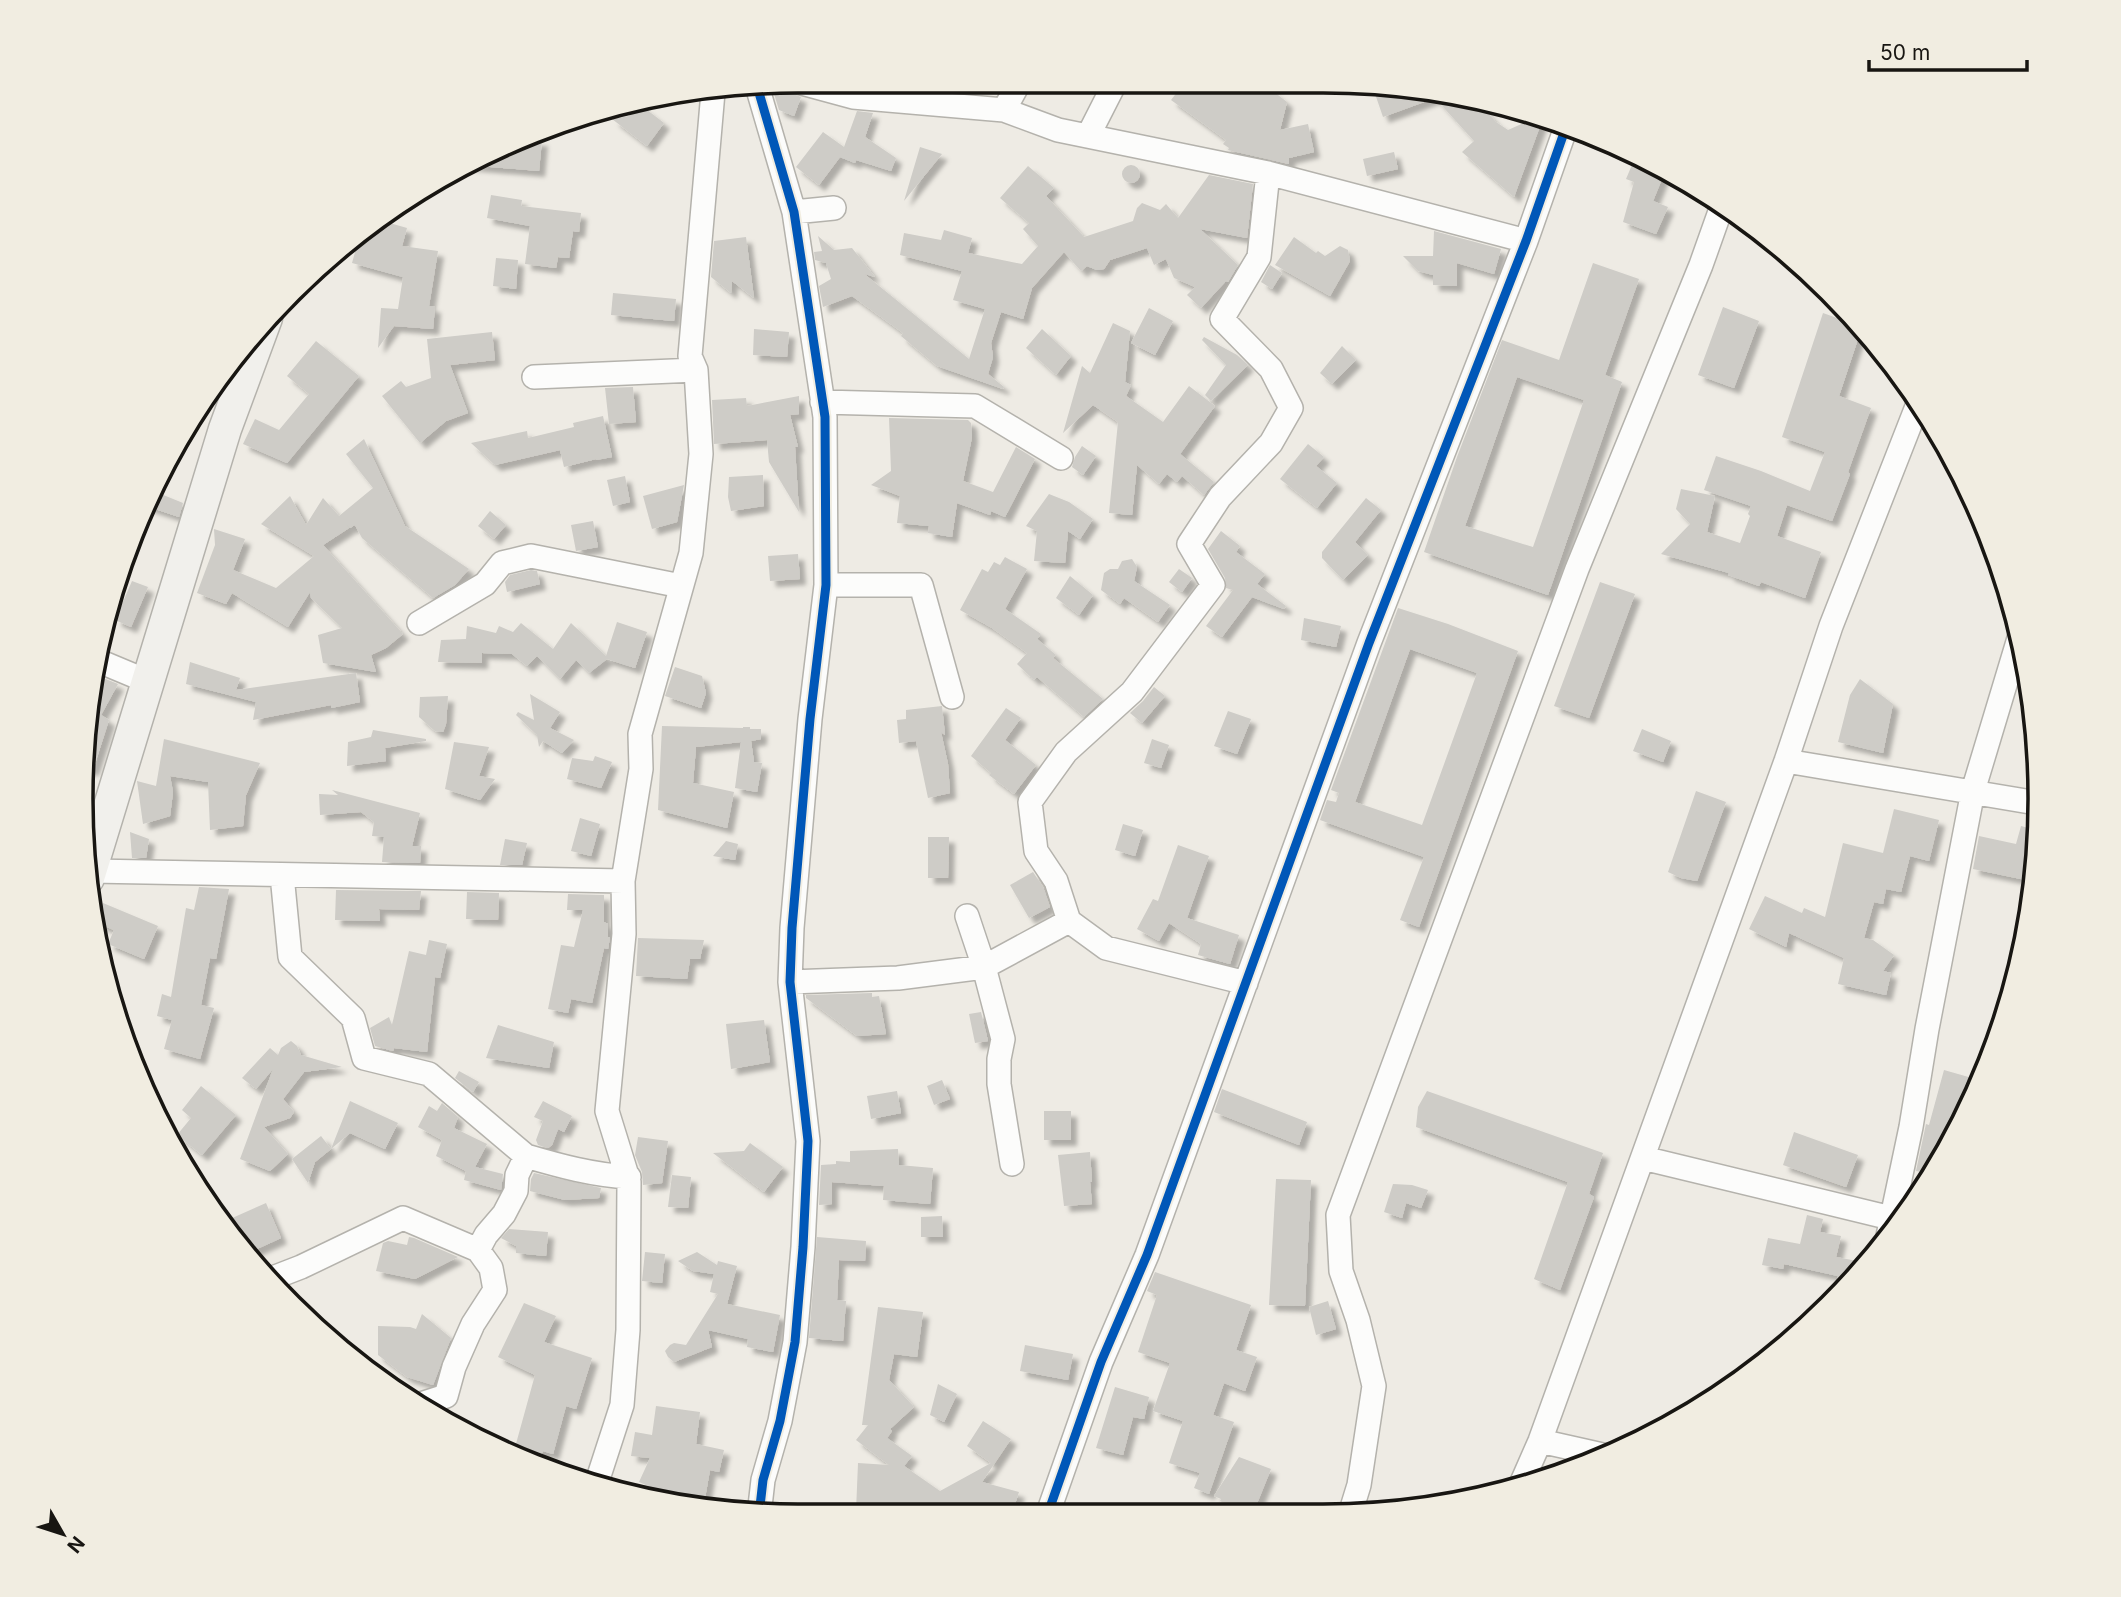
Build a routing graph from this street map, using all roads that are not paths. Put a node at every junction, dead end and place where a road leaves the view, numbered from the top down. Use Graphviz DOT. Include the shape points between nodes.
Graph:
graph roads {
  1 [pos="838,93"];
  2 [pos="1013,93"];
  3 [pos="1109,93"];
  4 [pos="759,94"];
  5 [pos="712,98"];
  6 [pos="1004,110"];
  7 [pos="1563,135"];
  8 [pos="1088,136"];
  9 [pos="1268,173"];
  10 [pos="834,208"];
  11 [pos="794,212"];
  12 [pos="1719,215"];
  13 [pos="1526,241"];
  14 [pos="254,350"];
  15 [pos="696,370"];
  16 [pos="534,377"];
  17 [pos="822,402"];
  18 [pos="1915,415"];
  19 [pos="1061,458"];
  20 [pos="826,585"];
  21 [pos="681,586"];
  22 [pos="419,623"];
  23 [pos="2014,656"];
  24 [pos="106,664"];
  25 [pos="149,682"];
  26 [pos="952,697"];
  27 [pos="1786,761"];
  28 [pos="1973,791"];
  29 [pos="2028,801"];
  30 [pos="95,857"];
  31 [pos="97,874"];
  32 [pos="282,875"];
  33 [pos="623,881"];
  34 [pos="967,916"];
  35 [pos="1069,921"];
  36 [pos="984,967"];
  37 [pos="789,982"];
  38 [pos="1246,984"];
  39 [pos="526,1156"];
  40 [pos="1643,1158"];
  41 [pos="1012,1164"];
  42 [pos="629,1177"];
  43 [pos="1896,1209"];
  44 [pos="1886,1223"];
  45 [pos="478,1250"];
  46 [pos="279,1276"];
  47 [pos="431,1400"];
  48 [pos="1540,1441"];
  49 [pos="1590,1452"];
  50 [pos="1526,1474"];
  51 [pos="599,1475"];
  52 [pos="760,1503"];
  53 [pos="1353,1503"];
  54 [pos="1051,1504"];
  1 -- 6 [label="street"];
  2 -- 6 [label="street"];
  3 -- 8 [label="street"];
  4 -- 11 [label="street"];
  5 -- 15 [label="street" via="690,356"];
  6 -- 8 [label="street"];
  7 -- 13 [label="street"];
  8 -- 9 [label="street"];
  9 -- 13 [label="street"];
  9 -- 35 [label="street" via="1259,257 1222,319 1271,369 1291,408 1271,443 1220,497 1189,544 1213,585 1132,691 1066,752 1030,802 1036,851 1056,881"];
  10 -- 11 [label="street"];
  11 -- 17 [label="street"];
  12 -- 53 [label="street" via="1577,569 1338,1215 1340,1272 1359,1320 1374,1385"];
  13 -- 38 [label="street" via="1369,643"];
  14 -- 25 [label="street" via="225,429"];
  15 -- 16 [label="street"];
  15 -- 21 [label="street" via="701,454 691,553"];
  17 -- 19 [label="street" via="975,407"];
  17 -- 20 [label="street"];
  18 -- 27 [label="street" via="1831,626"];
  20 -- 26 [label="street" via="921,585"];
  20 -- 37 [label="street"];
  21 -- 22 [label="street" via="531,556 502,563 485,584"];
  21 -- 33 [label="street" via="640,734 641,769"];
  23 -- 28 [label="street"];
  24 -- 25 [label="street"];
  25 -- 30 [label="street"];
  27 -- 28 [label="street"];
  27 -- 40 [label="street"];
  28 -- 29 [label="street"];
  28 -- 43 [label="street"];
  31 -- 32 [label="street"];
  32 -- 33 [label="street"];
  32 -- 39 [label="street" via="290,957 354,1018 363,1058 429,1074"];
  33 -- 42 [label="street" via="624,934 607,1111"];
  34 -- 36 [label="street"];
  35 -- 36 [label="street"];
  35 -- 38 [label="street" via="1107,948"];
  36 -- 37 [label="street" via="898,978"];
  36 -- 41 [label="street" via="1003,1039 999,1084"];
  37 -- 52 [label="street" via="808,1141 803,1248 796,1342"];
  38 -- 54 [label="street"];
  39 -- 42 [label="street" via="571,1170"];
  39 -- 45 [label="street" via="516,1191"];
  40 -- 44 [label="street"];
  40 -- 48 [label="street"];
  42 -- 51 [label="street" via="628,1330 622,1405"];
  45 -- 46 [label="street" via="403,1218"];
  45 -- 47 [label="street" via="491,1268 495,1290 473,1324 446,1395"];
  48 -- 49 [label="street"];
  48 -- 50 [label="street"];
}
